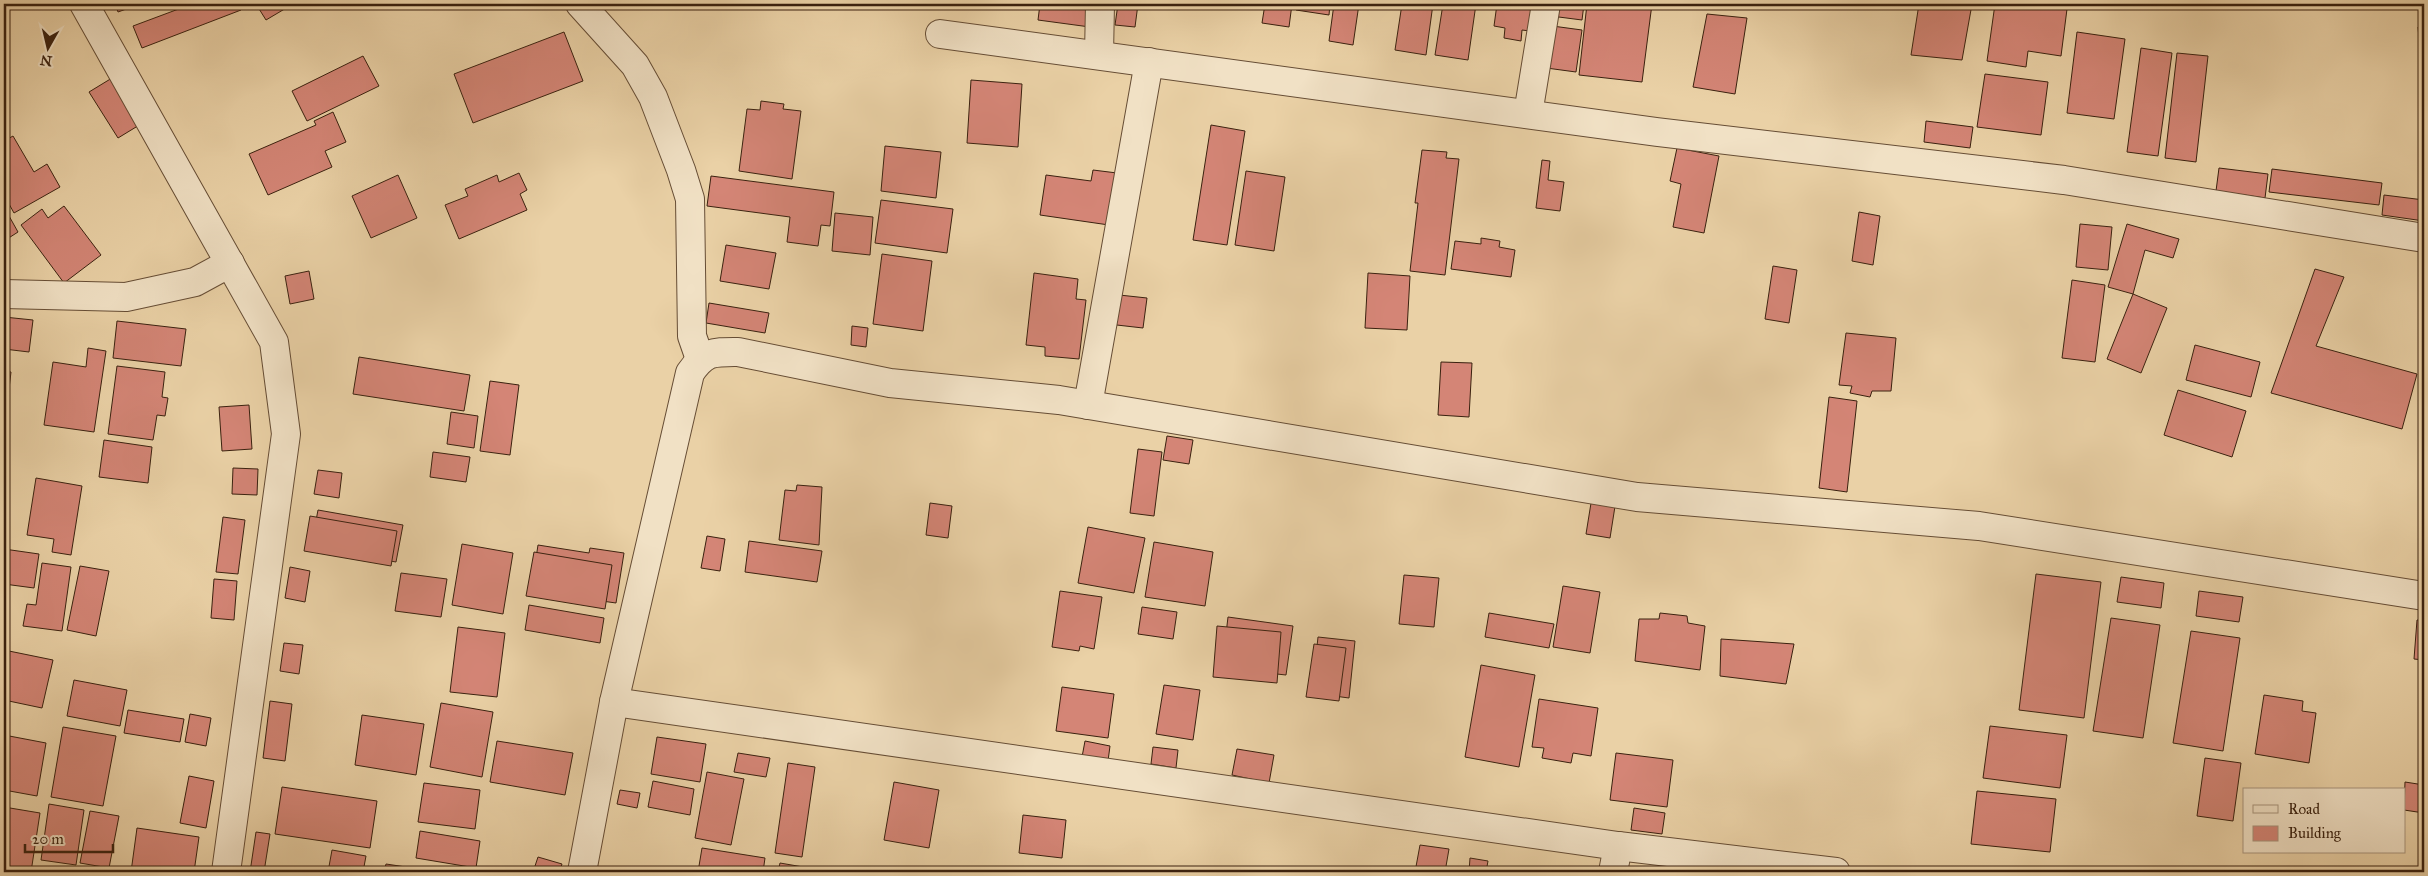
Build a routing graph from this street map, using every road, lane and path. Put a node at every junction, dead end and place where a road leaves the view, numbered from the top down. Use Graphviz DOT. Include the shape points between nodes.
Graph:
graph roads {
  1 [pos="84,4"];
  2 [pos="580,4"];
  3 [pos="1100,4"];
  4 [pos="1546,4"];
  5 [pos="940,34"];
  6 [pos="1098,55"];
  7 [pos="1149,62"];
  8 [pos="1528,114"];
  9 [pos="2424,238"];
  10 [pos="230,263"];
  11 [pos="4,294"];
  12 [pos="700,359"];
  13 [pos="1088,405"];
  14 [pos="2424,596"];
  15 [pos="614,702"];
  16 [pos="1616,859"];
  17 [pos="226,872"];
  18 [pos="582,872"];
  19 [pos="1836,872"];
  1 -- 10 [label="street"];
  2 -- 12 [label="street" via="635,65 653,97 681,170 690,199 692,336"];
  3 -- 6 [label="street"];
  4 -- 8 [label="street"];
  5 -- 6 [label="street"];
  6 -- 7 [label="street"];
  7 -- 8 [label="street"];
  7 -- 13 [label="street"];
  8 -- 9 [label="street" via="2064,180"];
  10 -- 11 [label="street" via="195,282 126,297"];
  10 -- 17 [label="street" via="274,342 286,434"];
  12 -- 13 [label="street" via="714,352 738,352 890,383"];
  12 -- 15 [label="street" via="690,373"];
  13 -- 14 [label="street" via="1637,496 1979,526"];
  15 -- 16 [label="street"];
  15 -- 18 [label="street"];
  16 -- 19 [label="street"];
}
